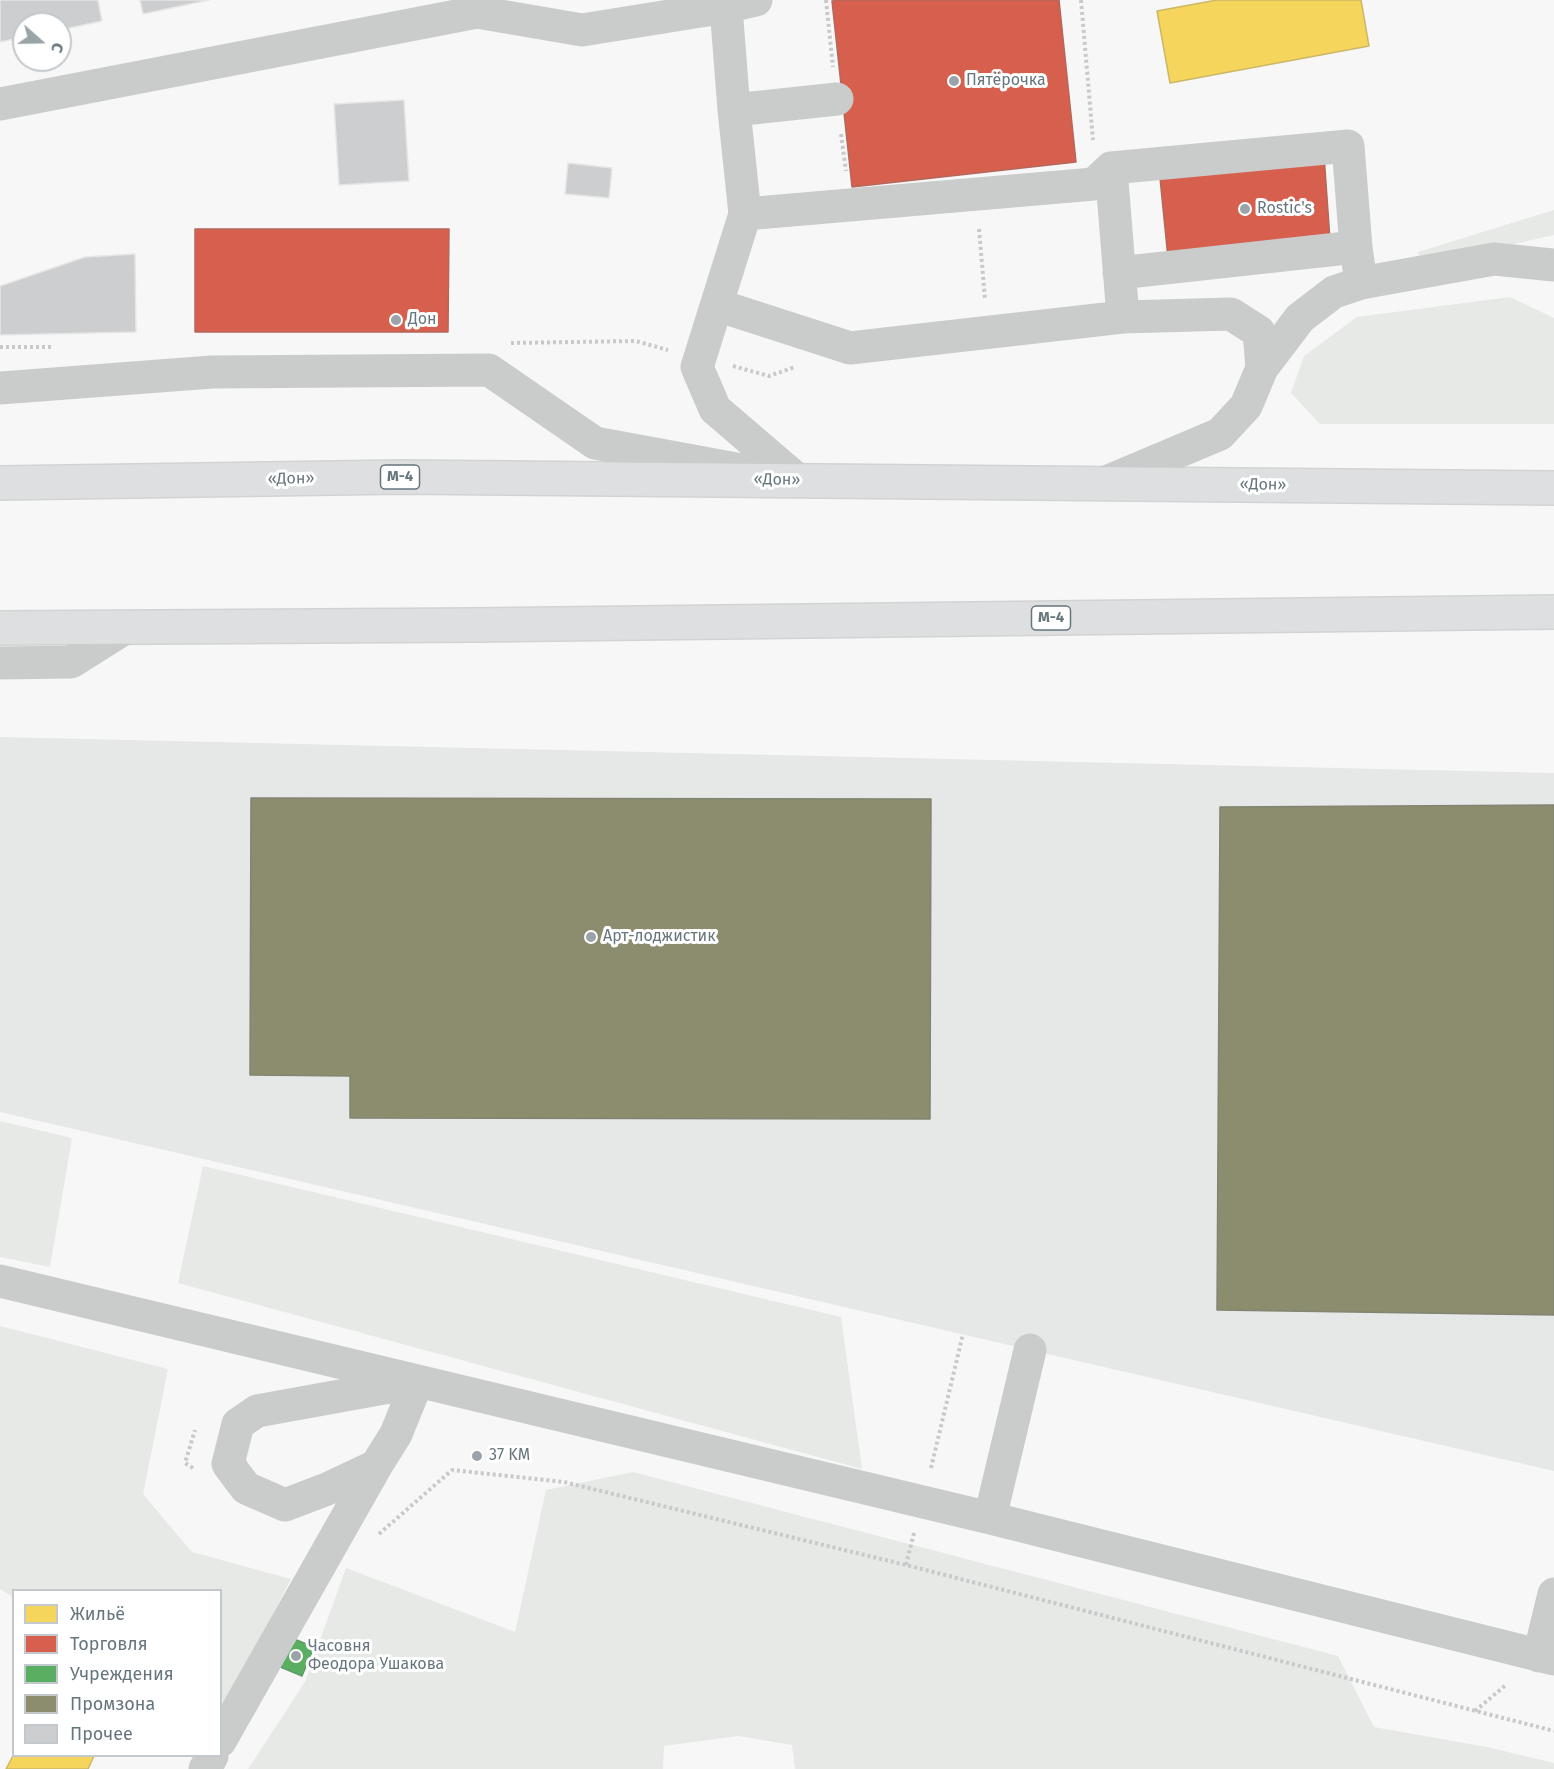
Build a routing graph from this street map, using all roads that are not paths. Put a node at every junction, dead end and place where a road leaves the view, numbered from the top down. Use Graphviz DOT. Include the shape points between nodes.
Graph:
graph roads {
  1 [pos="741,4"];
  2 [pos="837,99"];
  3 [pos="0,104"];
  4 [pos="734,110"];
  5 [pos="1102,157"];
  6 [pos="745,214"];
  7 [pos="1356,247"];
  8 [pos="1552,264"];
  9 [pos="1119,273"];
  10 [pos="1361,283"];
  11 [pos="717,305"];
  12 [pos="1123,317"];
  13 [pos="1262,368"];
  14 [pos="0,388"];
  15 [pos="799,481"];
  16 [pos="0,483"];
  17 [pos="1104,483"];
  18 [pos="1554,488"];
  19 [pos="1554,612"];
  20 [pos="0,628"];
  21 [pos="125,628"];
  22 [pos="0,663"];
  23 [pos="0,1281"];
  24 [pos="1030,1350"];
  25 [pos="417,1382"];
  26 [pos="376,1466"];
  27 [pos="990,1518"];
  28 [pos="1554,1594"];
  29 [pos="1546,1658"];
  30 [pos="222,1737"];
  1 -- 3 [label="street" via="582,30 477,12"];
  1 -- 4 [label="street"];
  2 -- 4 [label="street"];
  4 -- 6 [label="street"];
  5 -- 6 [label="street" via="1094,184"];
  5 -- 7 [label="street" via="1348,146"];
  5 -- 9 [label="street"];
  6 -- 11 [label="street"];
  7 -- 9 [label="street"];
  7 -- 10 [label="street"];
  8 -- 10 [label="street" via="1494,260"];
  9 -- 12 [label="street"];
  10 -- 13 [label="street" via="1334,292 1300,318"];
  11 -- 12 [label="street" via="850,348"];
  11 -- 15 [label="street" via="697,367 715,410"];
  12 -- 13 [label="street" via="1231,314 1259,332"];
  13 -- 17 [label="street" via="1246,406 1220,434"];
  14 -- 15 [label="street" via="212,372 489,370 595,444"];
  15 -- 16 [label="highway, «Дон» / М-4" via="402,477"];
  15 -- 17 [label="highway, «Дон» / М-4"];
  17 -- 18 [label="highway, «Дон» / М-4"];
  19 -- 21 [label="highway, М-4"];
  20 -- 21 [label="highway, М-4"];
  21 -- 22 [label="street" via="71,662"];
  23 -- 25 [label="street"];
  24 -- 27 [label="street"];
  25 -- 26 [label="street" via="396,1434"];
  25 -- 26 [label="street" via="257,1411 238,1424 228,1464 246,1488 285,1505"];
  25 -- 27 [label="street"];
  26 -- 30 [label="street"];
  27 -- 29 [label="street"];
  28 -- 29 [label="street"];
}
